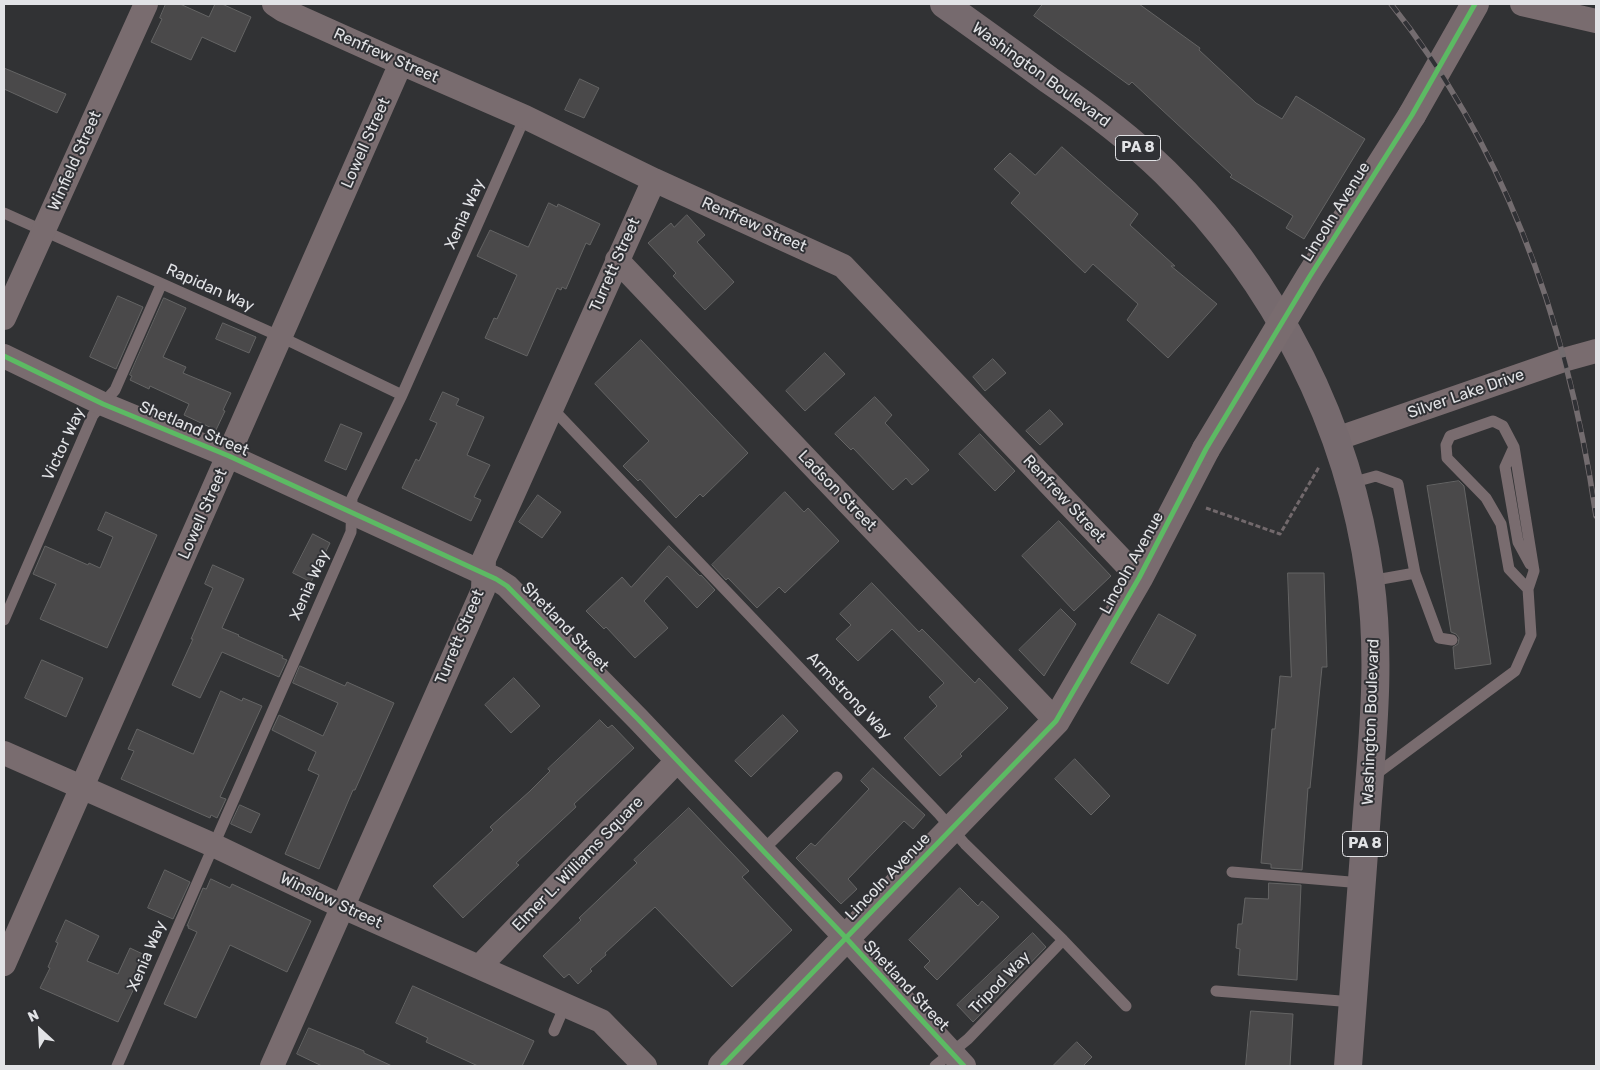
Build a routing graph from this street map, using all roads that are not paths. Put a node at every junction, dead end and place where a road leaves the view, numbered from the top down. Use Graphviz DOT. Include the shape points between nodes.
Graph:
graph roads {
  1 [pos="146,4"];
  2 [pos="274,4"];
  3 [pos="944,4"];
  4 [pos="1475,4"];
  5 [pos="1522,4"];
  6 [pos="1596,20"];
  7 [pos="401,63"];
  8 [pos="525,117"];
  9 [pos="654,180"];
  10 [pos="4,213"];
  11 [pos="42,231"];
  12 [pos="617,260"];
  13 [pos="161,285"];
  14 [pos="4,318"];
  15 [pos="281,337"];
  16 [pos="1596,351"];
  17 [pos="4,356"];
  18 [pos="402,395"];
  19 [pos="103,404"];
  20 [pos="551,407"];
  21 [pos="1336,439"];
  22 [pos="228,456"];
  23 [pos="1350,483"];
  24 [pos="352,514"];
  25 [pos="1416,573"];
  26 [pos="484,574"];
  27 [pos="1139,578"];
  28 [pos="1370,581"];
  29 [pos="1528,589"];
  30 [pos="4,620"];
  31 [pos="1452,640"];
  32 [pos="1056,721"];
  33 [pos="4,753"];
  34 [pos="677,761"];
  35 [pos="837,777"];
  36 [pos="1370,779"];
  37 [pos="82,788"];
  38 [pos="952,829"];
  39 [pos="213,846"];
  40 [pos="762,851"];
  41 [pos="1232,872"];
  42 [pos="1362,883"];
  43 [pos="343,908"];
  44 [pos="846,938"];
  45 [pos="1063,940"];
  46 [pos="4,964"];
  47 [pos="479,967"];
  48 [pos="1216,992"];
  49 [pos="1352,1002"];
  50 [pos="565,1005"];
  51 [pos="1126,1006"];
  52 [pos="554,1031"];
  53 [pos="950,1062"];
  54 [pos="117,1066"];
  55 [pos="272,1066"];
  56 [pos="645,1066"];
  57 [pos="722,1066"];
  58 [pos="1348,1066"];
  1 -- 11 [label="street, Winfield Street"];
  2 -- 7 [label="street, Renfrew Street"];
  3 -- 21 [label="highway, Washington Boulevard / PA 8" via="1095,112 1165,172 1198,208 1229,243 1279,317 1301,355"];
  4 -- 27 [label="street, Lincoln Avenue, bridge" via="1412,115 1206,449"];
  5 -- 6 [label="street"];
  7 -- 8 [label="street, Renfrew Street"];
  7 -- 15 [label="street, Lowell Street"];
  8 -- 9 [label="street, Renfrew Street"];
  8 -- 18 [label="lane, Xenia Way"];
  9 -- 12 [label="street, Turrett Street"];
  9 -- 27 [label="street, Renfrew Street" via="843,266"];
  10 -- 11 [label="lane, Rapidan Way"];
  11 -- 13 [label="lane, Rapidan Way"];
  11 -- 14 [label="street, Winfield Street"];
  12 -- 20 [label="street, Turrett Street"];
  12 -- 32 [label="street, Ladson Street"];
  13 -- 15 [label="lane, Rapidan Way"];
  13 -- 19 [label="lane, Victor Way" via="115,390"];
  15 -- 18 [label="lane, Rapidan Way"];
  15 -- 22 [label="street, Lowell Street"];
  16 -- 21 [label="street, Silver Lake Drive" via="1567,358"];
  17 -- 19 [label="street, Shetland Street"];
  18 -- 24 [label="lane, Xenia Way" via="352,498"];
  19 -- 22 [label="street, Shetland Street"];
  19 -- 30 [label="lane, Victor Way" via="93,415"];
  20 -- 26 [label="street, Turrett Street" via="484,559"];
  20 -- 38 [label="lane, Armstrong Way"];
  21 -- 23 [label="highway, Washington Boulevard / PA 8"];
  22 -- 24 [label="street, Shetland Street"];
  22 -- 37 [label="street, Lowell Street"];
  23 -- 25 [label="lane" via="1376,476 1398,484"];
  23 -- 28 [label="highway, Washington Boulevard / PA 8" via="1362,528"];
  24 -- 26 [label="street, Shetland Street"];
  24 -- 39 [label="lane, Xenia Way" via="351,532"];
  25 -- 28 [label="lane"];
  25 -- 31 [label="lane" via="1439,638"];
  26 -- 34 [label="street, Shetland Street" via="507,586"];
  26 -- 43 [label="street, Turrett Street" via="483,590"];
  27 -- 32 [label="street, Lincoln Avenue"];
  28 -- 36 [label="highway, Washington Boulevard / PA 8" via="1376,668"];
  29 -- 29 [label="lane" via="1534,571 1518,542 1506,467 1514,447 1503,426 1493,421 1450,436 1446,445 1447,458 1486,498 1501,524 1510,569"];
  29 -- 36 [label="lane" via="1531,635 1515,671"];
  32 -- 38 [label="street, Lincoln Avenue"];
  33 -- 37 [label="street, Winslow Street"];
  34 -- 40 [label="street, Shetland Street"];
  34 -- 47 [label="street, Elmer L. Williams Square"];
  35 -- 40 [label="lane"];
  36 -- 42 [label="highway, Washington Boulevard / PA 8"];
  37 -- 39 [label="street, Winslow Street"];
  37 -- 46 [label="street, Lowell Street"];
  38 -- 44 [label="street, Lincoln Avenue"];
  38 -- 45 [label="lane, Armstrong Way"];
  39 -- 43 [label="street, Winslow Street"];
  39 -- 54 [label="lane, Xenia Way"];
  40 -- 44 [label="street, Shetland Street"];
  41 -- 42 [label="lane"];
  42 -- 49 [label="highway, Washington Boulevard / PA 8"];
  43 -- 47 [label="street, Winslow Street"];
  43 -- 55 [label="street, Turrett Street"];
  44 -- 53 [label="street, Shetland Street"];
  44 -- 57 [label="street, Lincoln Avenue"];
  45 -- 51 [label="lane, Armstrong Way"];
  45 -- 53 [label="lane, Tripod Way"];
  47 -- 50 [label="street, Winslow Street"];
  48 -- 49 [label="lane"];
  49 -- 58 [label="highway, Washington Boulevard / PA 8"];
  50 -- 52 [label="lane"];
  50 -- 56 [label="street, Winslow Street" via="601,1021"];
}
